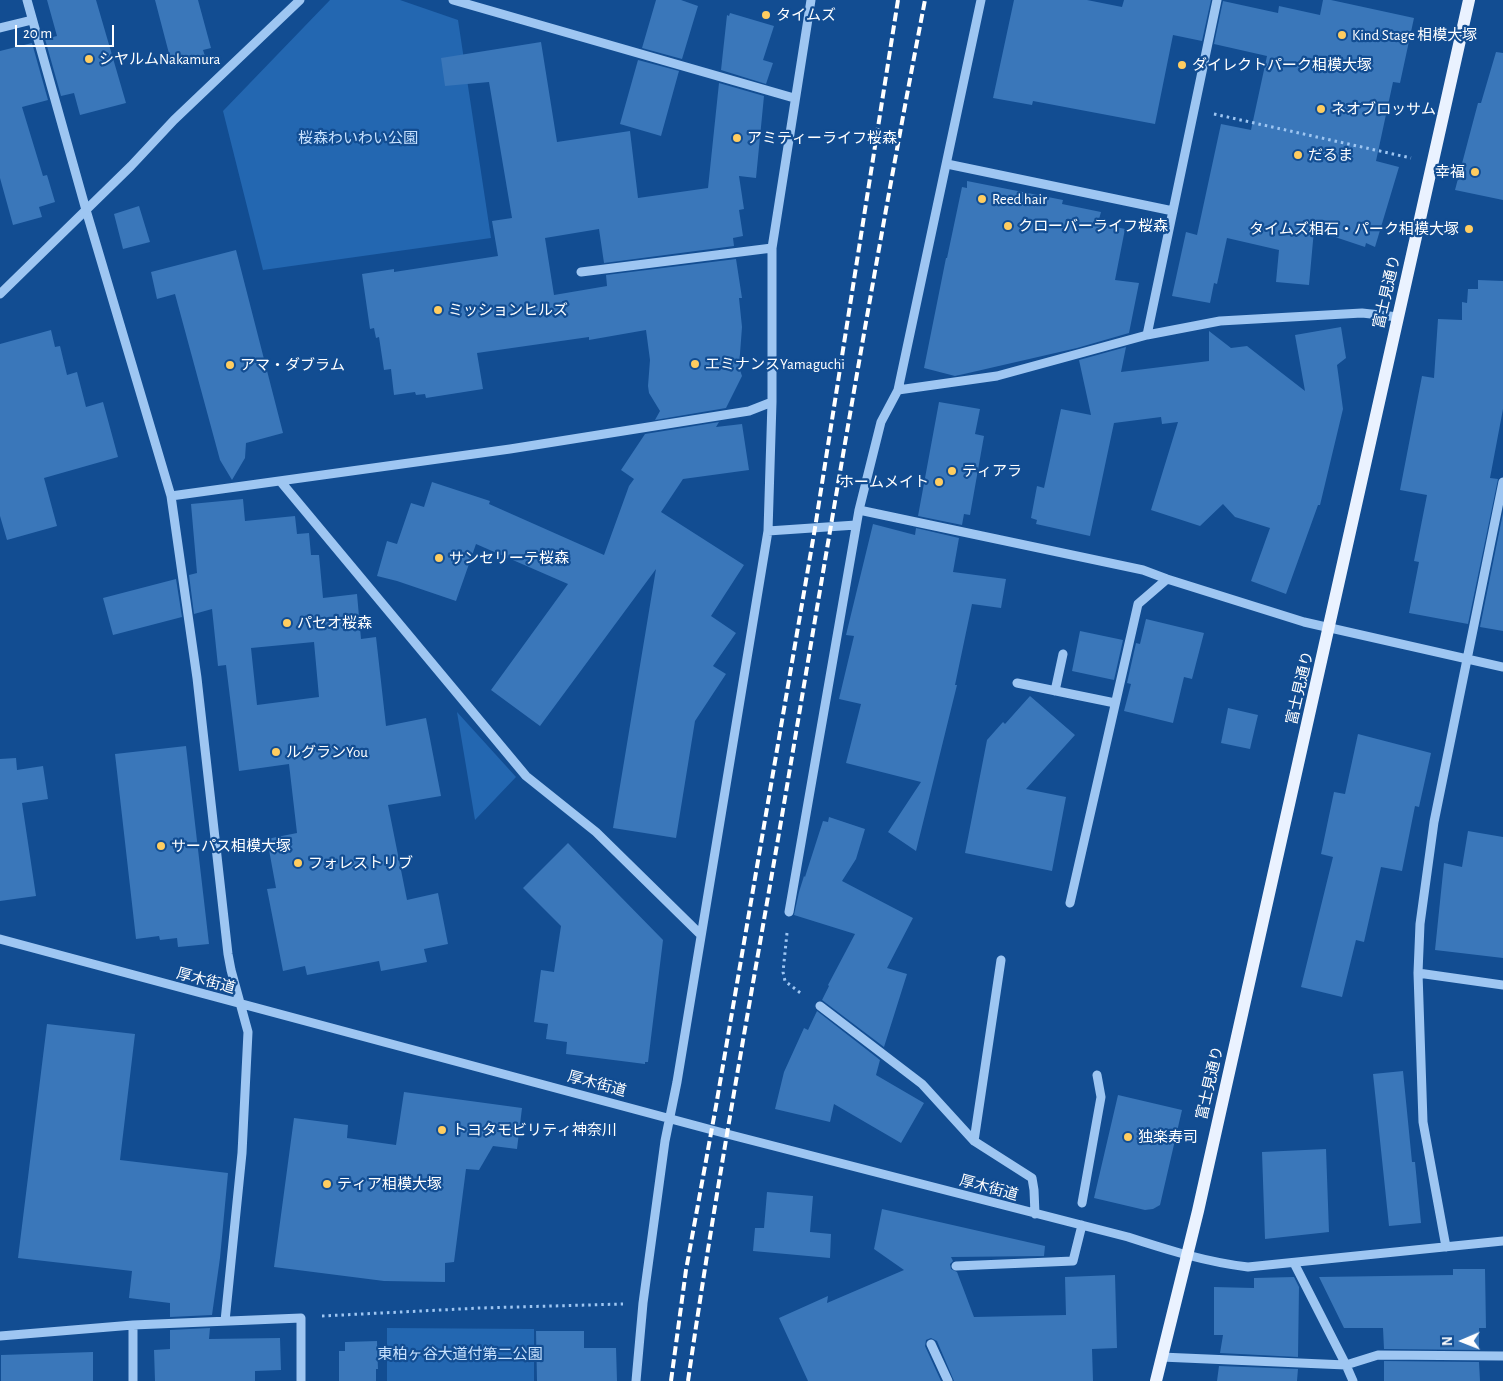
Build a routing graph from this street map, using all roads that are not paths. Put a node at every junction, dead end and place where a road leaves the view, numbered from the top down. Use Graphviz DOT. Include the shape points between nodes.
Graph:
graph roads {
  1 [pos="27,0"];
  2 [pos="300,0"];
  3 [pos="453,0"];
  4 [pos="810,0"];
  5 [pos="981,0"];
  6 [pos="1217,0"];
  7 [pos="1469,0"];
  8 [pos="32,20"];
  9 [pos="0,28"];
  10 [pos="794,98"];
  11 [pos="947,164"];
  12 [pos="86,210"];
  13 [pos="1173,211"];
  14 [pos="772,248"];
  15 [pos="581,272"];
  16 [pos="0,294"];
  17 [pos="1398,317"];
  18 [pos="1147,335"];
  19 [pos="898,390"];
  20 [pos="772,402"];
  21 [pos="280,482"];
  22 [pos="1503,482"];
  23 [pos="171,496"];
  24 [pos="859,510"];
  25 [pos="856,525"];
  26 [pos="768,531"];
  27 [pos="1167,579"];
  28 [pos="1330,628"];
  29 [pos="1063,654"];
  30 [pos="1466,660"];
  31 [pos="1503,667"];
  32 [pos="1017,683"];
  33 [pos="1055,690"];
  34 [pos="1115,703"];
  35 [pos="1070,903"];
  36 [pos="788,912"];
  37 [pos="701,935"];
  38 [pos="0,939"];
  39 [pos="1001,960"];
  40 [pos="1418,973"];
  41 [pos="1503,985"];
  42 [pos="241,1004"];
  43 [pos="820,1006"];
  44 [pos="1098,1075"];
  45 [pos="670,1117"];
  46 [pos="974,1142"];
  47 [pos="1082,1203"];
  48 [pos="1034,1214"];
  49 [pos="1082,1225"];
  50 [pos="1503,1242"];
  51 [pos="1446,1247"];
  52 [pos="1188,1256"];
  53 [pos="1294,1263"];
  54 [pos="956,1266"];
  55 [pos="225,1321"];
  56 [pos="133,1325"];
  57 [pos="0,1336"];
  58 [pos="931,1344"];
  59 [pos="1503,1356"];
  60 [pos="1161,1357"];
  61 [pos="1346,1365"];
  62 [pos="133,1381"];
  63 [pos="301,1381"];
  64 [pos="636,1381"];
  65 [pos="948,1381"];
  66 [pos="1156,1381"];
  67 [pos="1353,1381"];
  1 -- 8 [label="street"];
  2 -- 12 [label="street" via="174,120"];
  3 -- 10 [label="street"];
  4 -- 10 [label="street"];
  5 -- 11 [label="street"];
  6 -- 13 [label="street"];
  7 -- 17 [label="main road, 富士見通り"];
  8 -- 9 [label="street"];
  8 -- 12 [label="street"];
  10 -- 14 [label="street"];
  11 -- 13 [label="street"];
  11 -- 19 [label="street"];
  12 -- 16 [label="street"];
  12 -- 23 [label="street"];
  13 -- 18 [label="street"];
  14 -- 15 [label="street"];
  14 -- 20 [label="street"];
  17 -- 18 [label="street" via="1362,313 1220,321"];
  17 -- 28 [label="main road, 富士見通り"];
  18 -- 19 [label="street" via="997,376"];
  19 -- 24 [label="street" via="881,422"];
  20 -- 21 [label="street" via="749,411"];
  20 -- 26 [label="street"];
  21 -- 23 [label="street"];
  21 -- 37 [label="street" via="526,776 596,832"];
  22 -- 30 [label="street"];
  23 -- 42 [label="street" via="197,678 230,962"];
  24 -- 25 [label="street"];
  24 -- 27 [label="street" via="1143,570"];
  25 -- 26 [label="street"];
  25 -- 36 [label="street"];
  26 -- 37 [label="street"];
  27 -- 28 [label="street"];
  27 -- 34 [label="street" via="1138,604"];
  28 -- 30 [label="street"];
  28 -- 52 [label="main road, 富士見通り"];
  29 -- 33 [label="street"];
  30 -- 31 [label="street"];
  30 -- 40 [label="street" via="1434,822 1420,924"];
  32 -- 33 [label="street"];
  33 -- 34 [label="street"];
  34 -- 35 [label="street"];
  37 -- 45 [label="street"];
  38 -- 42 [label="street, 厚木街道"];
  39 -- 46 [label="street"];
  40 -- 41 [label="street"];
  40 -- 51 [label="street" via="1423,1122"];
  42 -- 45 [label="street, 厚木街道"];
  42 -- 55 [label="street" via="248,1032 245,1097"];
  43 -- 46 [label="street" via="922,1084"];
  44 -- 47 [label="street" via="1101,1097"];
  45 -- 48 [label="street, 厚木街道"];
  45 -- 64 [label="street" via="643,1303"];
  46 -- 48 [label="street" via="1032,1178"];
  48 -- 49 [label="street, 厚木街道"];
  49 -- 52 [label="street, 厚木街道"];
  49 -- 54 [label="street" via="1074,1261"];
  50 -- 51 [label="street, 厚木街道"];
  51 -- 53 [label="street, 厚木街道"];
  52 -- 53 [label="street, 厚木街道" via="1248,1267"];
  52 -- 60 [label="main road, 富士見通り"];
  53 -- 61 [label="street"];
  55 -- 56 [label="street"];
  55 -- 63 [label="street" via="301,1318"];
  56 -- 57 [label="street"];
  56 -- 62 [label="street"];
  58 -- 65 [label="street"];
  59 -- 61 [label="street" via="1378,1355"];
  60 -- 61 [label="street"];
  60 -- 66 [label="main road, 富士見通り"];
  61 -- 67 [label="street"];
}
